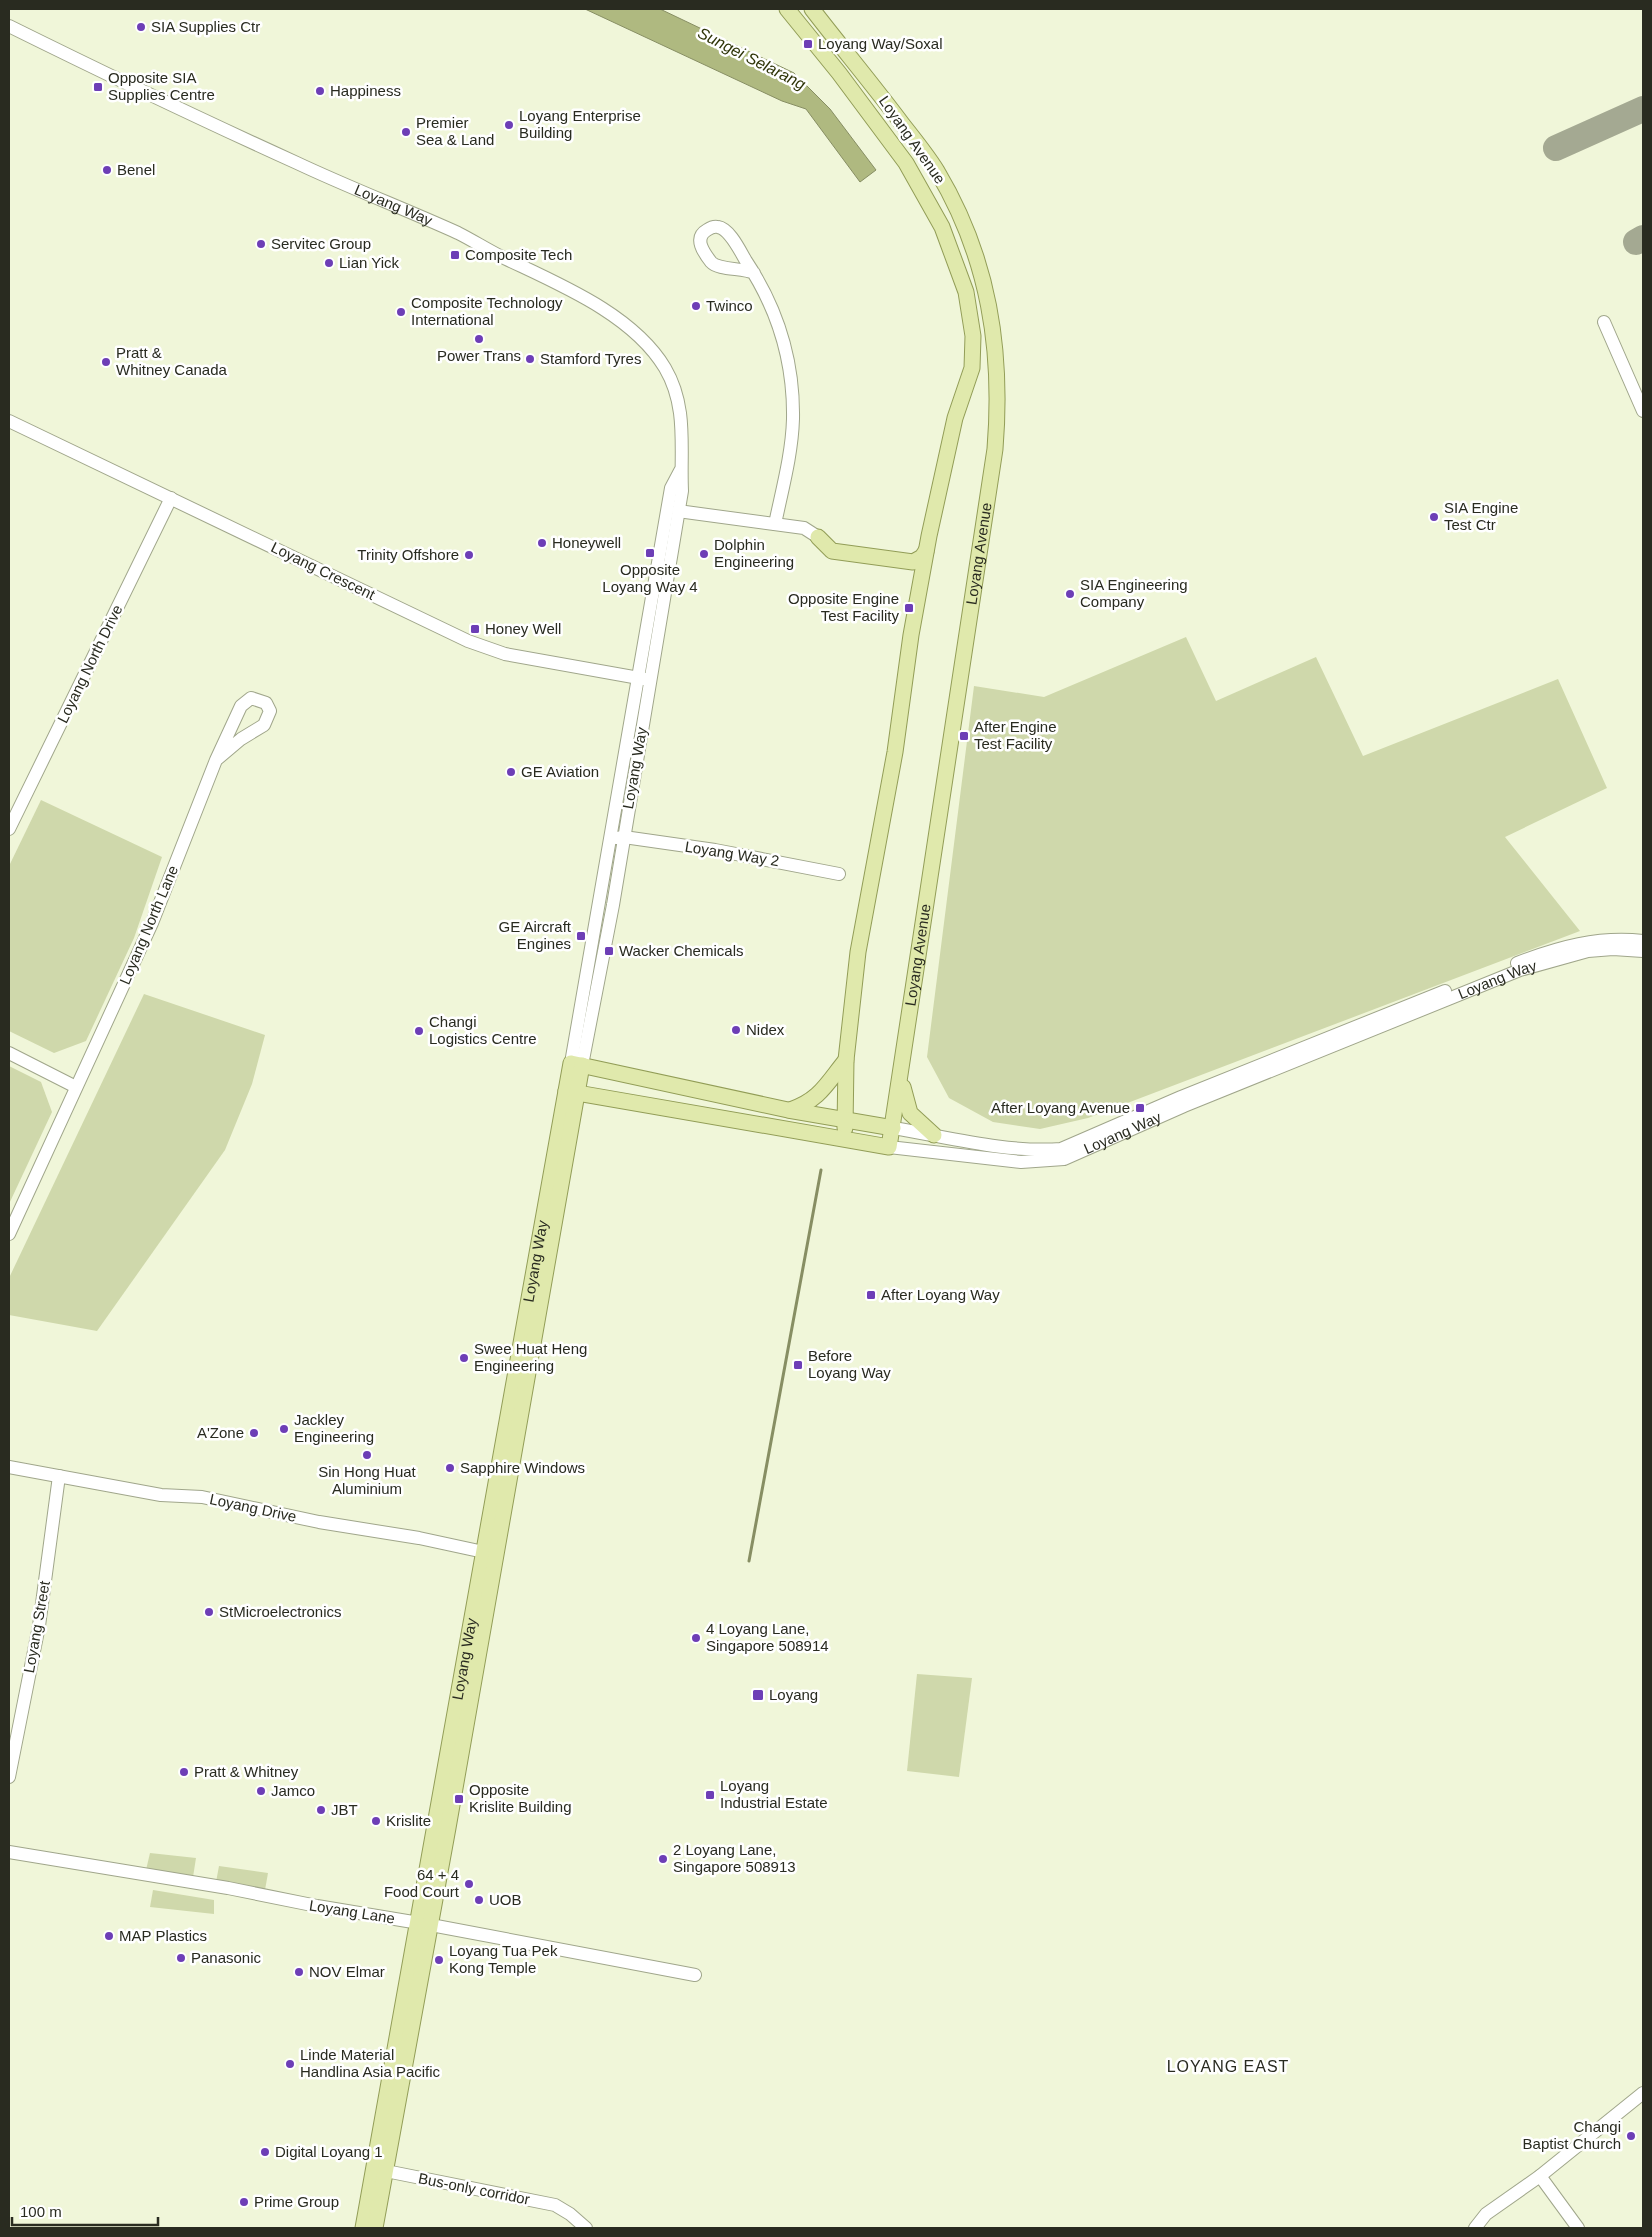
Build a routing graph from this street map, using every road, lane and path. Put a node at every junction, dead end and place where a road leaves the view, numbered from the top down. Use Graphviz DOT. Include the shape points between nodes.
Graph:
graph roads {
  1 [pos="787,9"];
  2 [pos="812,9"];
  3 [pos="9,26"];
  4 [pos="754,273"];
  5 [pos="1604,322"];
  6 [pos="1643,411"];
  7 [pos="9,421"];
  8 [pos="681,469"];
  9 [pos="670,495"];
  10 [pos="171,498"];
  11 [pos="678,511"];
  12 [pos="666,520"];
  13 [pos="774,524"];
  14 [pos="818,537"];
  15 [pos="926,551"];
  16 [pos="644,679"];
  17 [pos="216,760"];
  18 [pos="9,829"];
  19 [pos="624,836"];
  20 [pos="610,842"];
  21 [pos="839,874"];
  22 [pos="1643,941"];
  23 [pos="1643,951"];
  24 [pos="9,1053"];
  25 [pos="846,1060"];
  26 [pos="577,1064"];
  27 [pos="901,1078"];
  28 [pos="76,1087"];
  29 [pos="572,1092"];
  30 [pos="788,1110"];
  31 [pos="846,1118"];
  32 [pos="893,1128"];
  33 [pos="934,1135"];
  34 [pos="845,1139"];
  35 [pos="890,1147"];
  36 [pos="9,1234"];
  37 [pos="9,1467"];
  38 [pos="59,1476"];
  39 [pos="490,1554"];
  40 [pos="9,1777"];
  41 [pos="9,1852"];
  42 [pos="424,1924"];
  43 [pos="695,1975"];
  44 [pos="1643,2093"];
  45 [pos="390,2147"];
  46 [pos="380,2170"];
  47 [pos="411,2176"];
  48 [pos="1540,2176"];
  49 [pos="537,2201"];
  50 [pos="363,2228"];
  51 [pos="375,2228"];
  52 [pos="577,2228"];
  53 [pos="586,2228"];
  54 [pos="1475,2228"];
  55 [pos="1578,2228"];
  1 -- 15 [label="main road, Loyang Avenue" via="906,163 942,228 966,292 973,336 972,368 955,418"];
  2 -- 27 [label="main road, Loyang Avenue" via="937,171 955,206 978,266 997,355 995,449"];
  3 -- 8 [label="street, Loyang Way" via="254,144 459,234 606,311 639,336 665,368 674,386 681,412"];
  4 -- 13 [label="street" via="785,342 791,392 793,420"];
  5 -- 6 [label="street"];
  7 -- 10 [label="street, Loyang Crescent"];
  8 -- 9 [label="street, Loyang Way"];
  8 -- 11 [label="street, Loyang Way" via="682,491"];
  9 -- 11 [label="street"];
  9 -- 12 [label="street, Loyang Way"];
  10 -- 16 [label="street, Loyang Crescent" via="468,641 505,654"];
  10 -- 18 [label="street, Loyang North Drive"];
  11 -- 12 [label="street"];
  11 -- 13 [label="street"];
  11 -- 16 [label="street, Loyang Way"];
  12 -- 16 [label="street, Loyang Way"];
  13 -- 14 [label="street" via="804,528"];
  14 -- 15 [label="main road" via="832,550 913,562"];
  15 -- 25 [label="main road, Loyang Avenue" via="893,761 858,952"];
  16 -- 19 [label="street, Loyang Way"];
  16 -- 20 [label="street, Loyang Way"];
  17 -- 17 [label="street, Loyang North Lane" via="241,706 251,698 266,703 270,711 264,725"];
  17 -- 28 [label="street, Loyang North Lane" via="152,923"];
  19 -- 20 [label="street"];
  19 -- 21 [label="street, Loyang Way 2"];
  19 -- 26 [label="street, Loyang Way"];
  20 -- 26 [label="street, Loyang Way"];
  22 -- 33 [label="street, Loyang Way" via="1593,940 1539,955 1252,1068 1061,1148 1019,1148"];
  23 -- 35 [label="street, Loyang Way" via="1588,951 1520,970 1064,1158 1022,1162"];
  24 -- 28 [label="street"];
  25 -- 30 [label="main road" via="819,1095"];
  25 -- 31 [label="main road, Loyang Avenue"];
  26 -- 29 [label="main road, Loyang Way"];
  26 -- 30 [label="main road, Loyang Way"];
  27 -- 32 [label="main road, Loyang Avenue"];
  27 -- 33 [label="main road" via="910,1113"];
  28 -- 36 [label="street, Loyang North Lane"];
  29 -- 34 [label="main road, Loyang Way"];
  29 -- 39 [label="main road, Loyang Way"];
  30 -- 31 [label="main road, Loyang Way"];
  31 -- 32 [label="main road, Loyang Way"];
  31 -- 34 [label="main road, Loyang Avenue"];
  32 -- 33 [label="street, Loyang Way"];
  32 -- 35 [label="main road, Loyang Avenue"];
  34 -- 35 [label="main road, Loyang Way"];
  37 -- 38 [label="street, Loyang Drive"];
  38 -- 39 [label="street, Loyang Drive" via="161,1495 202,1497"];
  38 -- 40 [label="street, Loyang Street" via="39,1626"];
  39 -- 42 [label="main road, Loyang Way"];
  41 -- 42 [label="street, Loyang Lane"];
  42 -- 43 [label="street, Loyang Lane"];
  42 -- 45 [label="main road, Loyang Way"];
  42 -- 46 [label="main road, Loyang Way"];
  44 -- 48 [label="street"];
  45 -- 46 [label="main road, Loyang Way"];
  45 -- 47 [label="street" via="396,2162"];
  46 -- 47 [label="street, Bus-only corridor"];
  46 -- 50 [label="main road, Loyang Way"];
  46 -- 51 [label="main road, Loyang Way"];
  47 -- 49 [label="street, Bus-only corridor"];
  48 -- 54 [label="street" via="1486,2214"];
  48 -- 55 [label="street"];
  49 -- 52 [label="street, Bus-only corridor"];
  49 -- 53 [label="street, Bus-only corridor" via="555,2205"];
}
